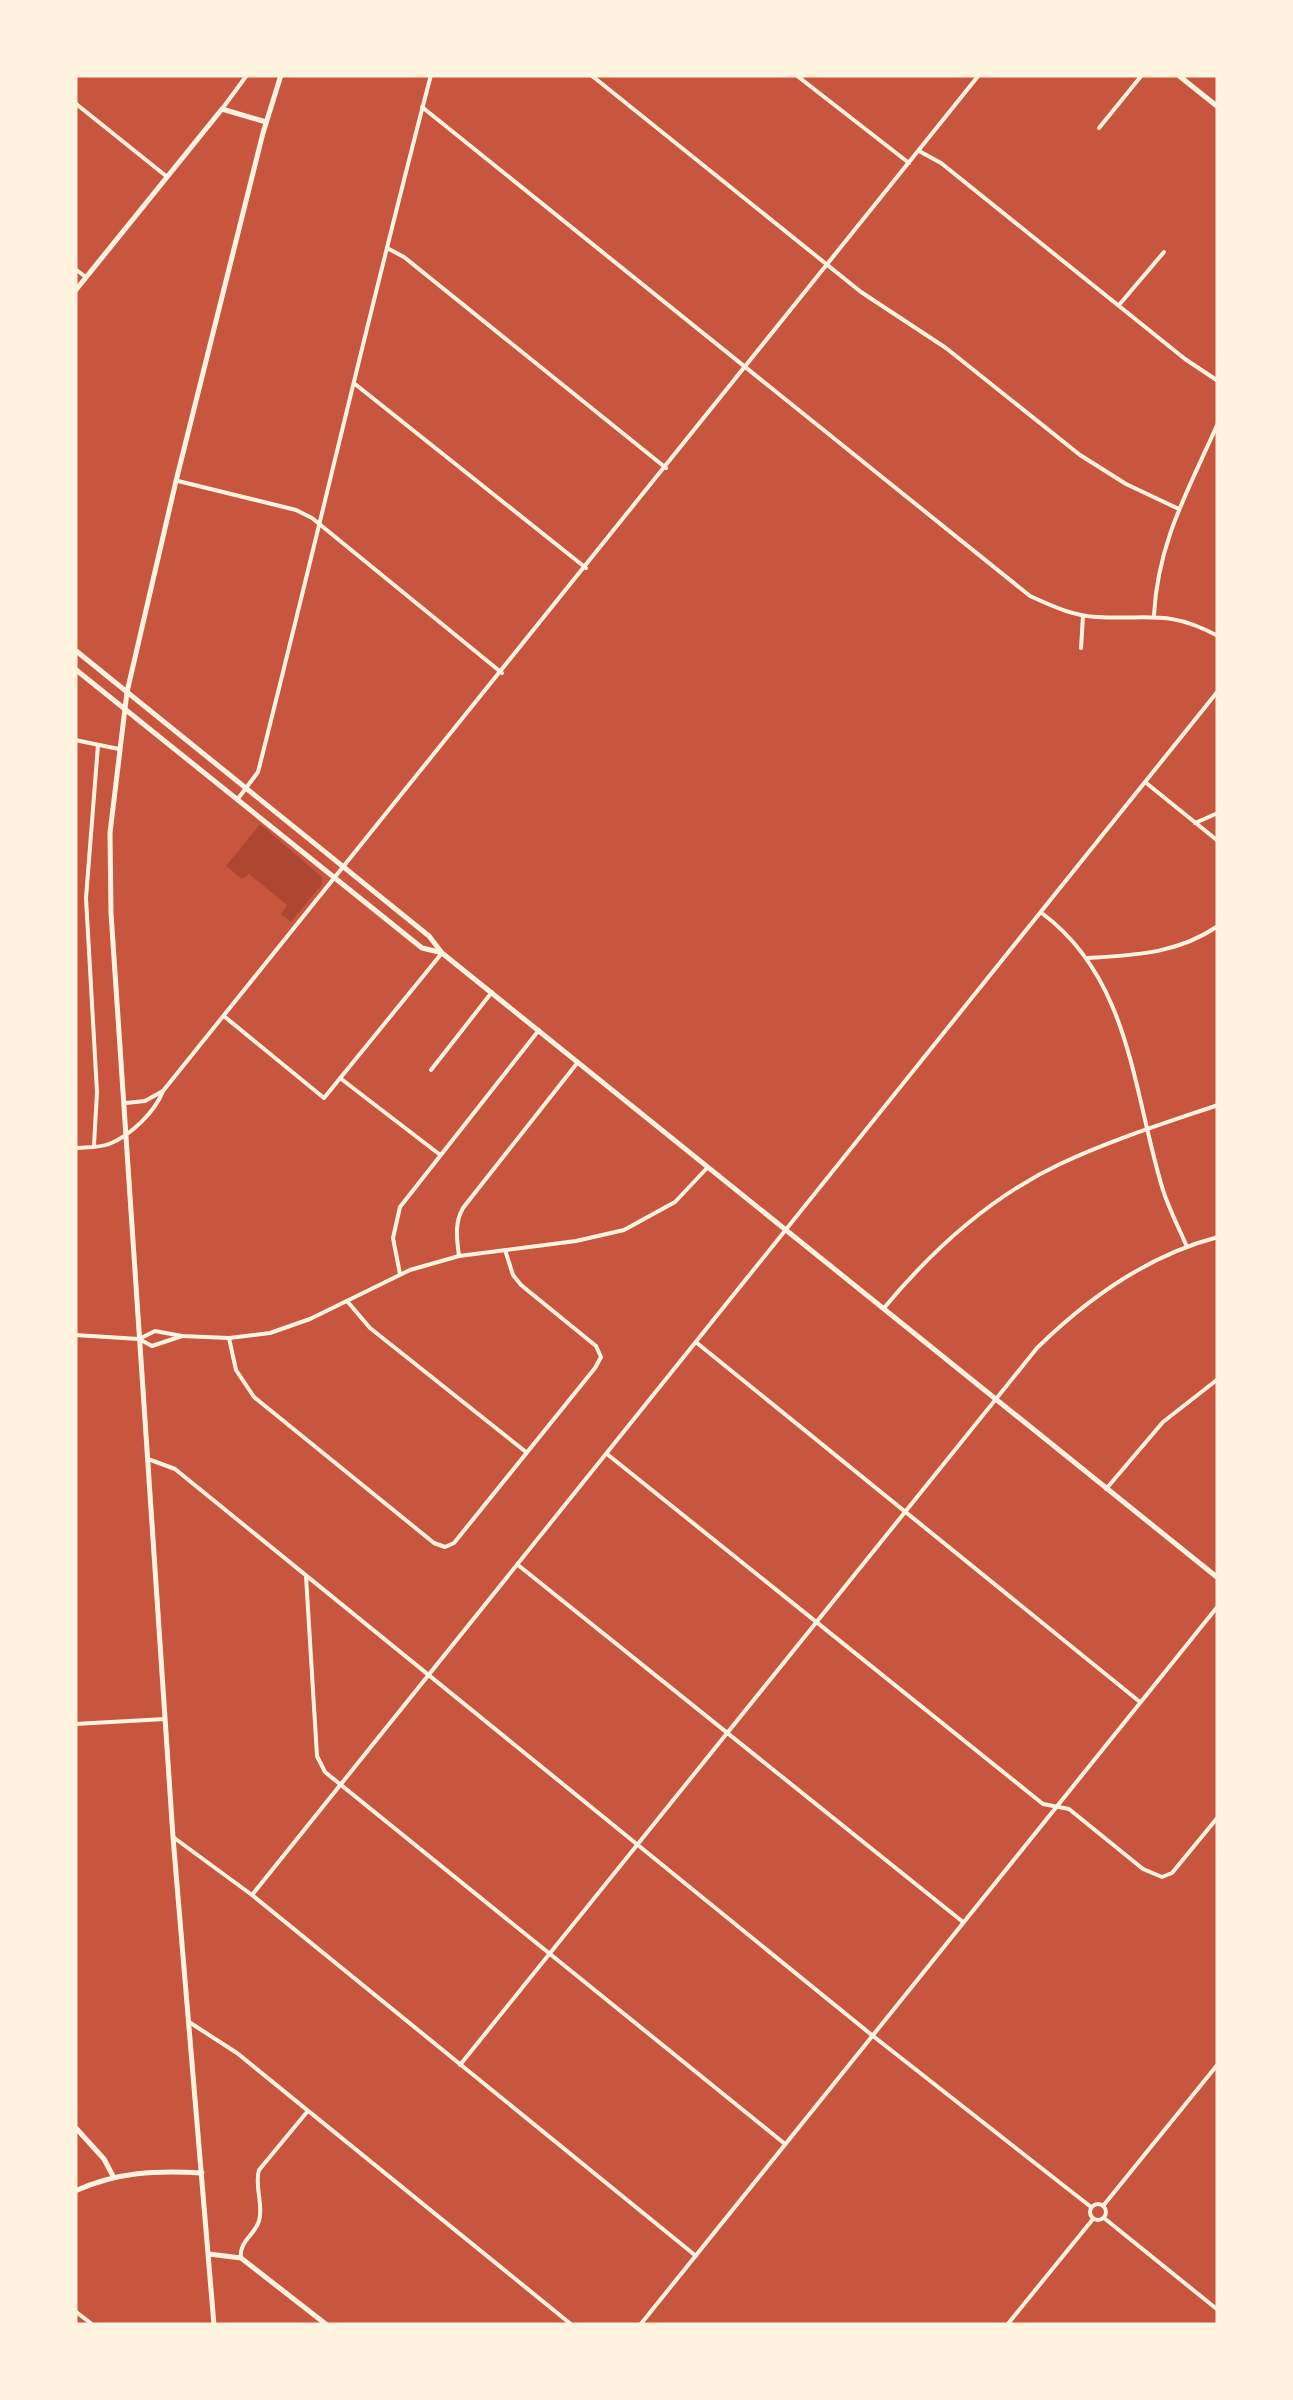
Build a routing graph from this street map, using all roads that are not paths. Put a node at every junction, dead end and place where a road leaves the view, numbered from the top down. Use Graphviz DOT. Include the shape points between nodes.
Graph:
graph roads {
  1 [pos="247,75"];
  2 [pos="281,75"];
  3 [pos="431,75"];
  4 [pos="591,75"];
  5 [pos="796,75"];
  6 [pos="979,75"];
  7 [pos="1142,75"];
  8 [pos="1178,75"];
  9 [pos="75,103"];
  10 [pos="422,107"];
  11 [pos="1218,107"];
  12 [pos="222,109"];
  13 [pos="266,122"];
  14 [pos="1099,128"];
  15 [pos="919,150"];
  16 [pos="909,162"];
  17 [pos="166,176"];
  18 [pos="386,247"];
  19 [pos="1164,252"];
  20 [pos="827,266"];
  21 [pos="75,269"];
  22 [pos="86,277"];
  23 [pos="75,291"];
  24 [pos="1119,305"];
  25 [pos="746,366"];
  26 [pos="1218,381"];
  27 [pos="354,382"];
  28 [pos="1218,422"];
  29 [pos="666,468"];
  30 [pos="176,481"];
  31 [pos="1179,509"];
  32 [pos="320,526"];
  33 [pos="586,568"];
  34 [pos="1154,615"];
  35 [pos="1083,616"];
  36 [pos="1218,636"];
  37 [pos="1082,648"];
  38 [pos="75,650"];
  39 [pos="75,669"];
  40 [pos="502,673"];
  41 [pos="1218,690"];
  42 [pos="127,692"];
  43 [pos="124,708"];
  44 [pos="75,740"];
  45 [pos="98,745"];
  46 [pos="119,749"];
  47 [pos="1145,782"];
  48 [pos="246,788"];
  49 [pos="236,800"];
  50 [pos="1218,813"];
  51 [pos="1195,823"];
  52 [pos="1218,841"];
  53 [pos="345,868"];
  54 [pos="335,880"];
  55 [pos="1042,913"];
  56 [pos="1218,926"];
  57 [pos="442,953"];
  58 [pos="1088,958"];
  59 [pos="492,992"];
  60 [pos="225,1016"];
  61 [pos="539,1030"];
  62 [pos="579,1062"];
  63 [pos="431,1070"];
  64 [pos="340,1078"];
  65 [pos="163,1091"];
  66 [pos="123,1104"];
  67 [pos="1218,1104"];
  68 [pos="1149,1129"];
  69 [pos="125,1134"];
  70 [pos="94,1146"];
  71 [pos="75,1148"];
  72 [pos="440,1155"];
  73 [pos="708,1167"];
  74 [pos="787,1230"];
  75 [pos="1218,1237"];
  76 [pos="1187,1247"];
  77 [pos="506,1250"];
  78 [pos="460,1256"];
  79 [pos="400,1274"];
  80 [pos="346,1300"];
  81 [pos="884,1308"];
  82 [pos="75,1335"];
  83 [pos="182,1336"];
  84 [pos="228,1338"];
  85 [pos="139,1339"];
  86 [pos="697,1342"];
  87 [pos="1218,1378"];
  88 [pos="994,1399"];
  89 [pos="526,1452"];
  90 [pos="607,1454"];
  91 [pos="148,1459"];
  92 [pos="1106,1489"];
  93 [pos="906,1510"];
  94 [pos="516,1564"];
  95 [pos="306,1576"];
  96 [pos="1218,1578"];
  97 [pos="1218,1606"];
  98 [pos="816,1622"];
  99 [pos="428,1675"];
  100 [pos="1140,1702"];
  101 [pos="165,1720"];
  102 [pos="75,1724"];
  103 [pos="726,1732"];
  104 [pos="338,1785"];
  105 [pos="1056,1808"];
  106 [pos="1218,1817"];
  107 [pos="173,1837"];
  108 [pos="638,1843"];
  109 [pos="252,1896"];
  110 [pos="963,1922"];
  111 [pos="549,1954"];
  112 [pos="189,2022"];
  113 [pos="874,2036"];
  114 [pos="460,2064"];
  115 [pos="1218,2064"];
  116 [pos="308,2110"];
  117 [pos="75,2127"];
  118 [pos="785,2144"];
  119 [pos="202,2173"];
  120 [pos="113,2176"];
  121 [pos="75,2192"];
  122 [pos="1103,2206"];
  123 [pos="1092,2207"];
  124 [pos="1104,2218"];
  125 [pos="1093,2219"];
  126 [pos="210,2254"];
  127 [pos="696,2256"];
  128 [pos="241,2258"];
  129 [pos="1218,2310"];
  130 [pos="75,2311"];
  131 [pos="93,2325"];
  132 [pos="214,2325"];
  133 [pos="327,2325"];
  134 [pos="572,2325"];
  135 [pos="640,2325"];
  136 [pos="1007,2325"];
  1 -- 12 [label="street"];
  2 -- 13 [label="main road"];
  3 -- 10 [label="street"];
  4 -- 20 [label="street"];
  5 -- 16 [label="street"];
  6 -- 15 [label="street"];
  7 -- 14 [label="street"];
  8 -- 11 [label="main road"];
  9 -- 17 [label="street"];
  10 -- 18 [label="street"];
  10 -- 25 [label="street"];
  12 -- 13 [label="main road"];
  12 -- 17 [label="main road"];
  13 -- 30 [label="main road"];
  15 -- 16 [label="street"];
  15 -- 24 [label="street"];
  16 -- 20 [label="street"];
  17 -- 22 [label="main road"];
  18 -- 27 [label="street"];
  18 -- 29 [label="street"];
  19 -- 24 [label="street"];
  20 -- 25 [label="street"];
  20 -- 31 [label="street" via="946,348 1099,469"];
  21 -- 22 [label="street"];
  22 -- 23 [label="main road"];
  24 -- 26 [label="street"];
  25 -- 29 [label="street"];
  25 -- 35 [label="street" via="1016,586"];
  27 -- 32 [label="street"];
  27 -- 33 [label="street"];
  28 -- 31 [label="street"];
  29 -- 33 [label="street"];
  30 -- 32 [label="street" via="296,510"];
  30 -- 42 [label="main road"];
  31 -- 34 [label="street" via="1160,560"];
  32 -- 40 [label="street"];
  32 -- 48 [label="street" via="258,772"];
  33 -- 40 [label="street"];
  34 -- 35 [label="street"];
  34 -- 36 [label="street"];
  35 -- 37 [label="street"];
  38 -- 42 [label="main road"];
  39 -- 43 [label="main road"];
  40 -- 53 [label="street"];
  41 -- 47 [label="street"];
  42 -- 43 [label="main road"];
  42 -- 48 [label="main road"];
  43 -- 46 [label="main road"];
  43 -- 49 [label="main road"];
  44 -- 45 [label="street"];
  45 -- 46 [label="street"];
  45 -- 70 [label="street" via="86,898"];
  46 -- 66 [label="main road" via="110,833"];
  47 -- 51 [label="street"];
  47 -- 55 [label="street"];
  48 -- 49 [label="street"];
  48 -- 53 [label="main road"];
  49 -- 54 [label="main road"];
  50 -- 51 [label="street"];
  51 -- 52 [label="street"];
  53 -- 54 [label="street"];
  53 -- 57 [label="main road"];
  54 -- 57 [label="main road" via="422,948"];
  54 -- 60 [label="street"];
  55 -- 58 [label="street"];
  55 -- 74 [label="street"];
  56 -- 58 [label="street" via="1172,949"];
  57 -- 59 [label="main road"];
  57 -- 64 [label="street"];
  58 -- 68 [label="street" via="1120,1024"];
  59 -- 61 [label="main road"];
  59 -- 63 [label="street"];
  60 -- 64 [label="street" via="324,1098"];
  60 -- 65 [label="street"];
  61 -- 62 [label="main road"];
  61 -- 72 [label="street"];
  62 -- 73 [label="main road"];
  62 -- 78 [label="street" via="462,1208"];
  64 -- 72 [label="street"];
  65 -- 66 [label="street"];
  65 -- 69 [label="street"];
  66 -- 69 [label="main road"];
  67 -- 68 [label="street"];
  68 -- 76 [label="street"];
  68 -- 81 [label="street" via="1058,1165 1008,1194 955,1233"];
  69 -- 70 [label="street"];
  69 -- 85 [label="main road"];
  70 -- 71 [label="street"];
  72 -- 79 [label="street" via="395,1222"];
  73 -- 74 [label="main road"];
  73 -- 77 [label="street" via="675,1202 642,1222 576,1241"];
  74 -- 81 [label="main road"];
  74 -- 86 [label="street"];
  75 -- 76 [label="street"];
  76 -- 88 [label="street" via="1124,1279 1060,1325"];
  77 -- 78 [label="street"];
  77 -- 89 [label="street" via="521,1285 601,1357"];
  78 -- 79 [label="street"];
  79 -- 80 [label="street"];
  80 -- 84 [label="street" via="295,1326"];
  80 -- 89 [label="street" via="370,1328"];
  81 -- 88 [label="main road"];
  82 -- 85 [label="street"];
  83 -- 84 [label="street"];
  83 -- 85 [label="street" via="155,1331"];
  83 -- 85 [label="street" via="156,1346"];
  84 -- 89 [label="street" via="236,1370 254,1397 444,1548"];
  85 -- 91 [label="main road"];
  86 -- 90 [label="street"];
  86 -- 93 [label="street"];
  87 -- 92 [label="street" via="1163,1422"];
  88 -- 92 [label="main road"];
  88 -- 93 [label="street"];
  90 -- 94 [label="street"];
  90 -- 98 [label="street"];
  91 -- 95 [label="street" via="175,1470"];
  91 -- 101 [label="main road"];
  92 -- 96 [label="main road"];
  93 -- 98 [label="street"];
  93 -- 100 [label="street"];
  94 -- 99 [label="street"];
  94 -- 103 [label="street"];
  95 -- 99 [label="street"];
  95 -- 104 [label="street" via="317,1756"];
  97 -- 100 [label="street"];
  98 -- 103 [label="street"];
  98 -- 105 [label="street"];
  99 -- 104 [label="street"];
  99 -- 108 [label="street"];
  100 -- 105 [label="street"];
  101 -- 102 [label="street"];
  101 -- 107 [label="main road"];
  103 -- 108 [label="street"];
  103 -- 110 [label="street"];
  104 -- 109 [label="street"];
  104 -- 111 [label="street"];
  105 -- 106 [label="street" via="1068,1809 1162,1878"];
  105 -- 110 [label="street"];
  107 -- 109 [label="street"];
  107 -- 112 [label="main road"];
  108 -- 111 [label="street"];
  108 -- 113 [label="street"];
  109 -- 114 [label="street"];
  110 -- 113 [label="street"];
  111 -- 114 [label="street"];
  111 -- 118 [label="street"];
  112 -- 116 [label="street"];
  112 -- 119 [label="main road"];
  113 -- 118 [label="street"];
  113 -- 123 [label="street"];
  114 -- 127 [label="street"];
  115 -- 122 [label="street"];
  116 -- 128 [label="street" via="259,2170 259,2219 240,2247"];
  116 -- 134 [label="street"];
  117 -- 120 [label="main road"];
  118 -- 127 [label="street"];
  119 -- 120 [label="main road"];
  119 -- 126 [label="main road"];
  120 -- 121 [label="main road"];
  122 -- 123 [label="street"];
  122 -- 124 [label="street"];
  123 -- 125 [label="street"];
  124 -- 125 [label="street"];
  124 -- 129 [label="street"];
  125 -- 136 [label="street"];
  126 -- 128 [label="main road"];
  126 -- 132 [label="main road"];
  127 -- 135 [label="street"];
  128 -- 133 [label="main road"];
  130 -- 131 [label="street"];
}
